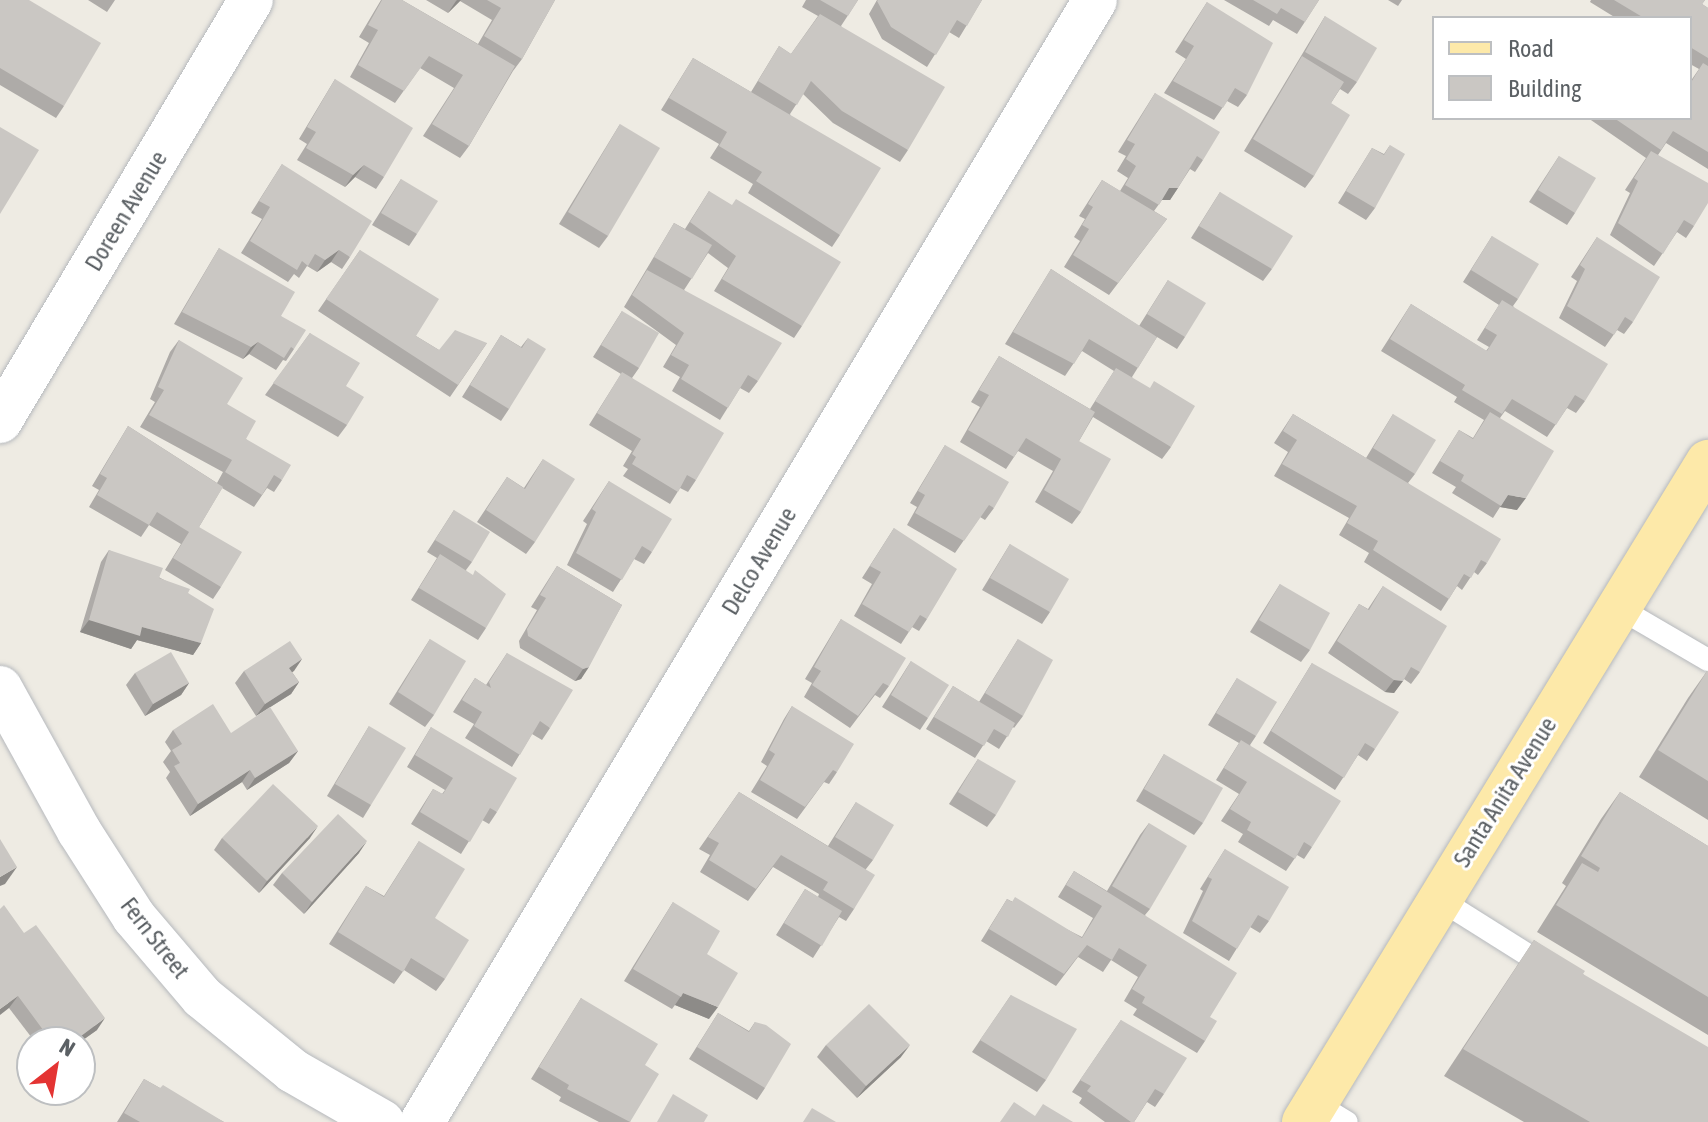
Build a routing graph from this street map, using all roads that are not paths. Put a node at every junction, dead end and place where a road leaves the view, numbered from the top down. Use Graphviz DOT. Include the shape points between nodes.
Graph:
graph roads {
  1 [pos="251,0"];
  2 [pos="1095,0"];
  3 [pos="0,421"];
  4 [pos="1708,462"];
  5 [pos="1619,608"];
  6 [pos="1708,660"];
  7 [pos="0,688"];
  8 [pos="1439,899"];
  9 [pos="1564,978"];
  10 [pos="1322,1116"];
  11 [pos="382,1122"];
  12 [pos="422,1122"];
  1 -- 3 [label="street, Doreen Avenue"];
  2 -- 12 [label="street, Delco Avenue"];
  4 -- 5 [label="main road, Santa Anita Avenue"];
  5 -- 6 [label="lane"];
  5 -- 8 [label="main road, Santa Anita Avenue"];
  7 -- 11 [label="street, Fern Street" via="110,880 202,997 293,1071"];
  8 -- 9 [label="lane"];
  8 -- 10 [label="main road, Santa Anita Avenue"];
}
